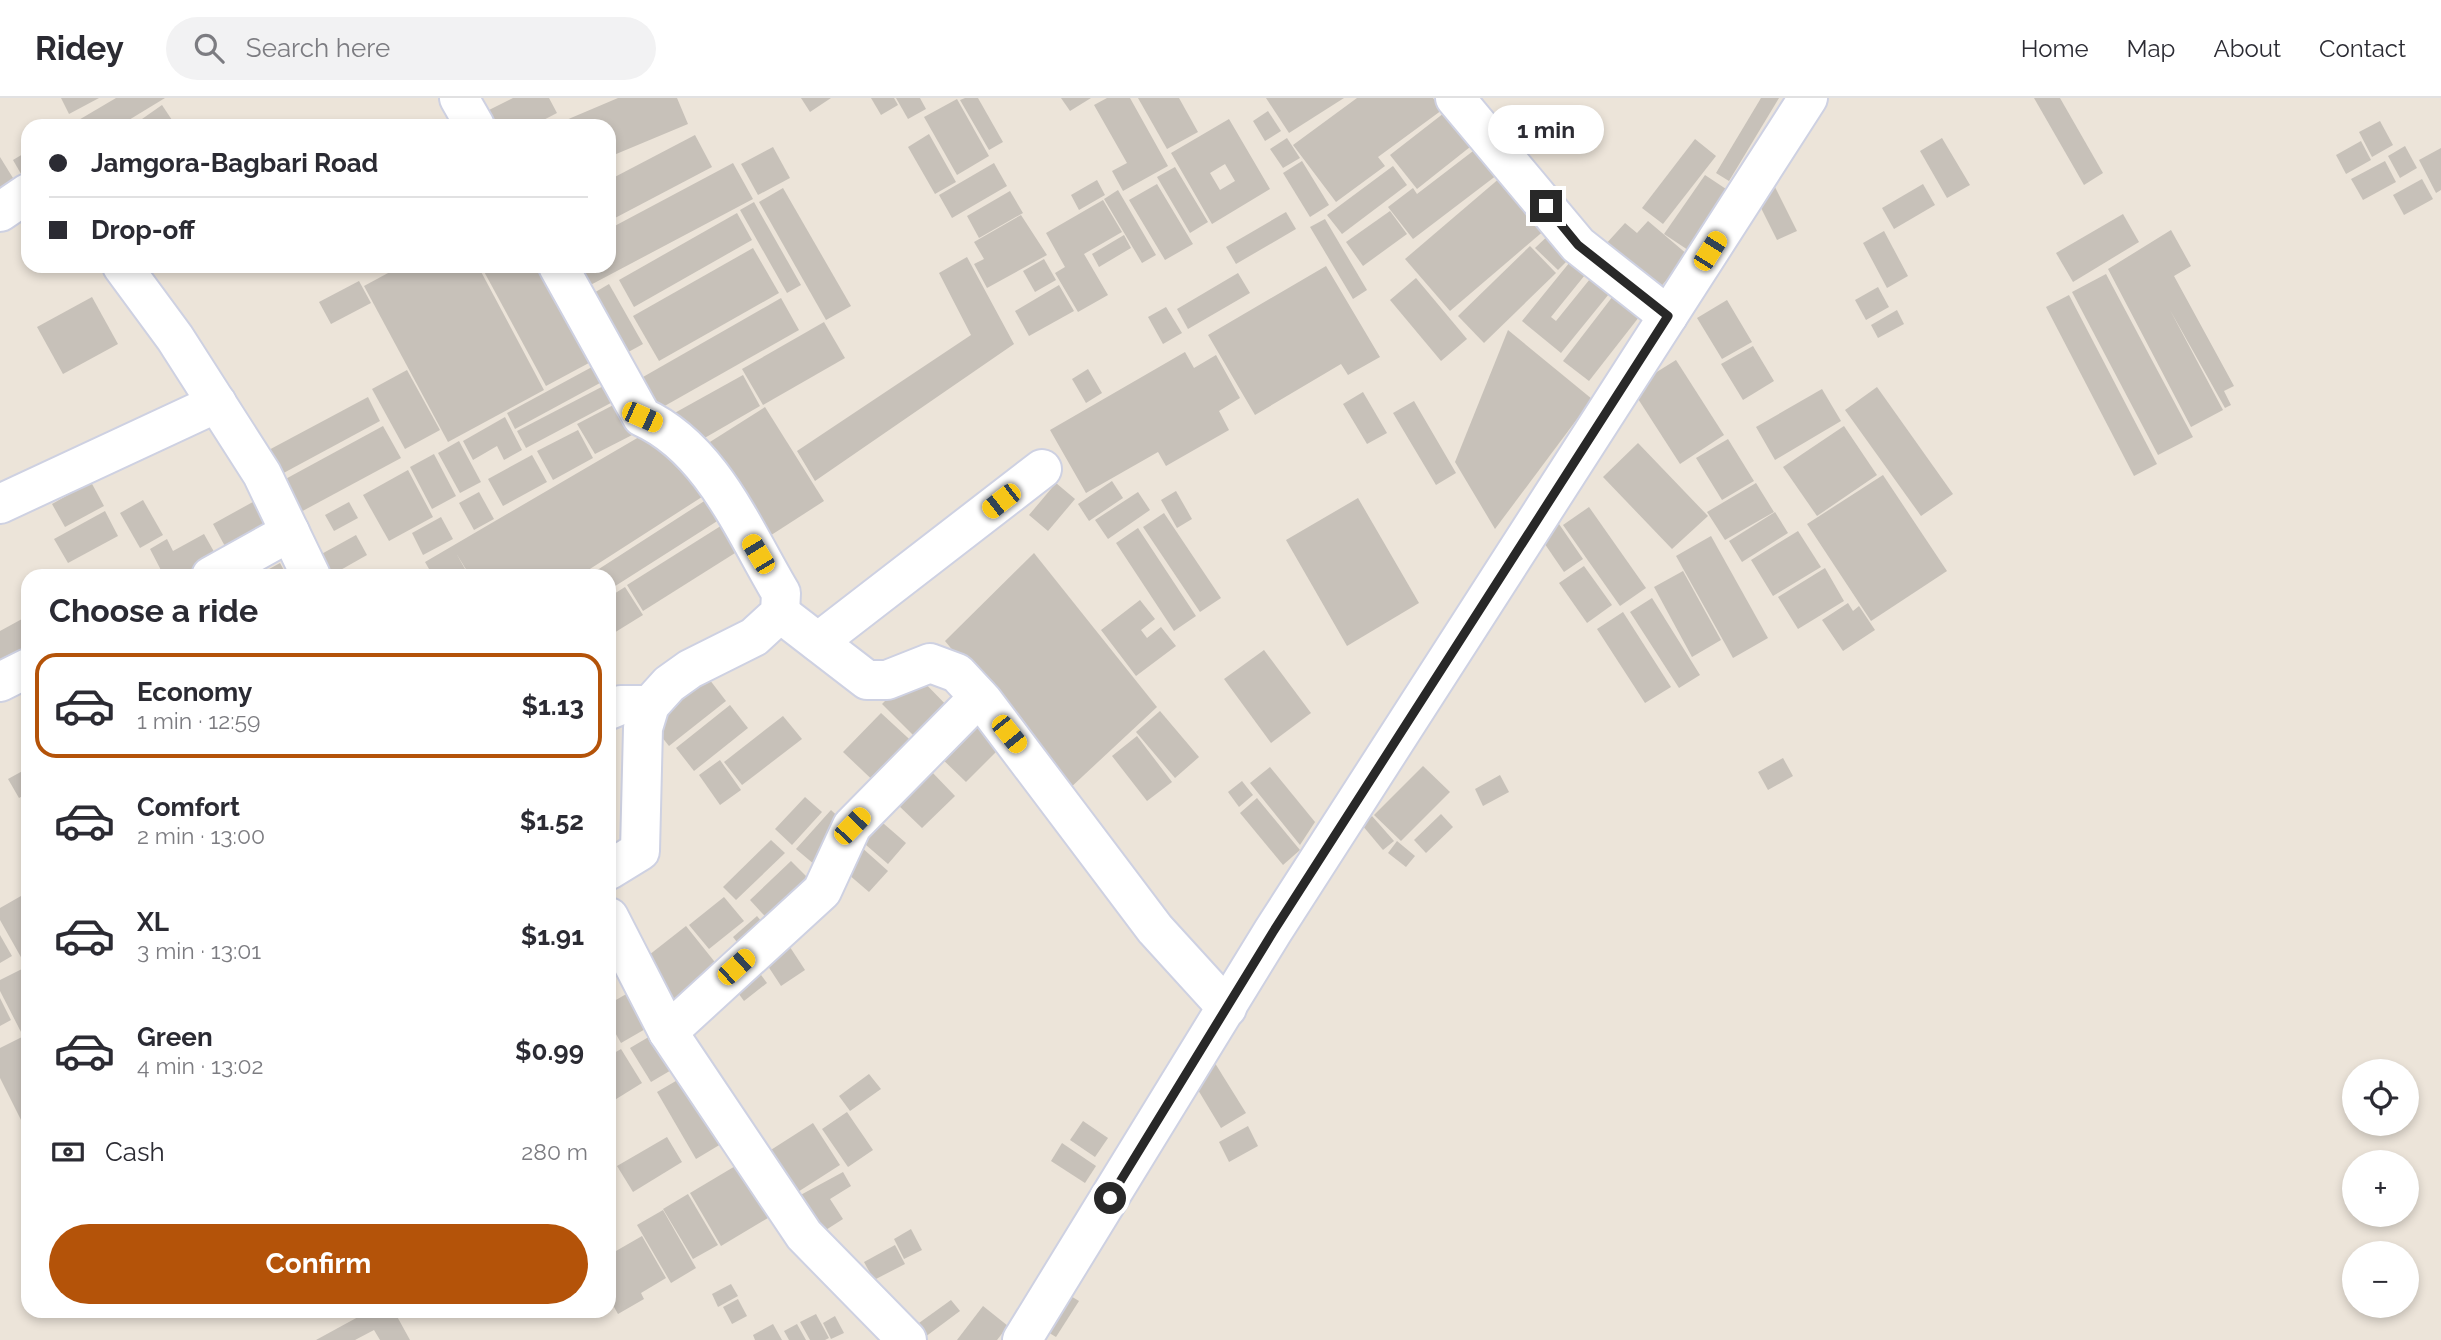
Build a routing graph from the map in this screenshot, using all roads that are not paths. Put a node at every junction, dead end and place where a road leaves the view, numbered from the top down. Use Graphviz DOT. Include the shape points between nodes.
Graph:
graph roads {
  1 [pos="459,98"];
  2 [pos="1455,98"];
  3 [pos="1808,98"];
  4 [pos="471,119"];
  5 [pos="21,198"];
  6 [pos="0,212"];
  7 [pos="127,273"];
  8 [pos="562,273"];
  9 [pos="1668,316"];
  10 [pos="217,403"];
  11 [pos="1042,469"];
  12 [pos="0,504"];
  13 [pos="290,533"];
  14 [pos="224,569"];
  15 [pos="308,569"];
  16 [pos="780,613"];
  17 [pos="818,642"];
  18 [pos="21,672"];
  19 [pos="0,682"];
  20 [pos="979,697"];
  21 [pos="650,705"];
  22 [pos="616,707"];
  23 [pos="616,866"];
  24 [pos="616,931"];
  25 [pos="1227,1008"];
  26 [pos="668,1032"];
  27 [pos="907,1340"];
  28 [pos="1022,1340"];
  1 -- 4 [label="street"];
  2 -- 9 [label="street" via="1578,245"];
  3 -- 9 [label="street"];
  5 -- 6 [label="street"];
  7 -- 10 [label="street"];
  8 -- 16 [label="street" via="642,417 663,426 709,471 781,593"];
  9 -- 25 [label="street"];
  10 -- 12 [label="street"];
  10 -- 13 [label="street" via="262,474"];
  11 -- 17 [label="street"];
  13 -- 14 [label="street"];
  13 -- 15 [label="street"];
  16 -- 17 [label="street"];
  16 -- 21 [label="street" via="754,637 668,684"];
  17 -- 20 [label="street" via="867,680 887,680 930,663 957,673"];
  18 -- 19 [label="street"];
  20 -- 25 [label="street" via="1155,929"];
  20 -- 26 [label="street" via="852,826 822,891"];
  21 -- 22 [label="street"];
  21 -- 23 [label="street" via="643,728 640,851"];
  24 -- 26 [label="street"];
  25 -- 28 [label="street"];
  26 -- 27 [label="street" via="804,1235"];
}
